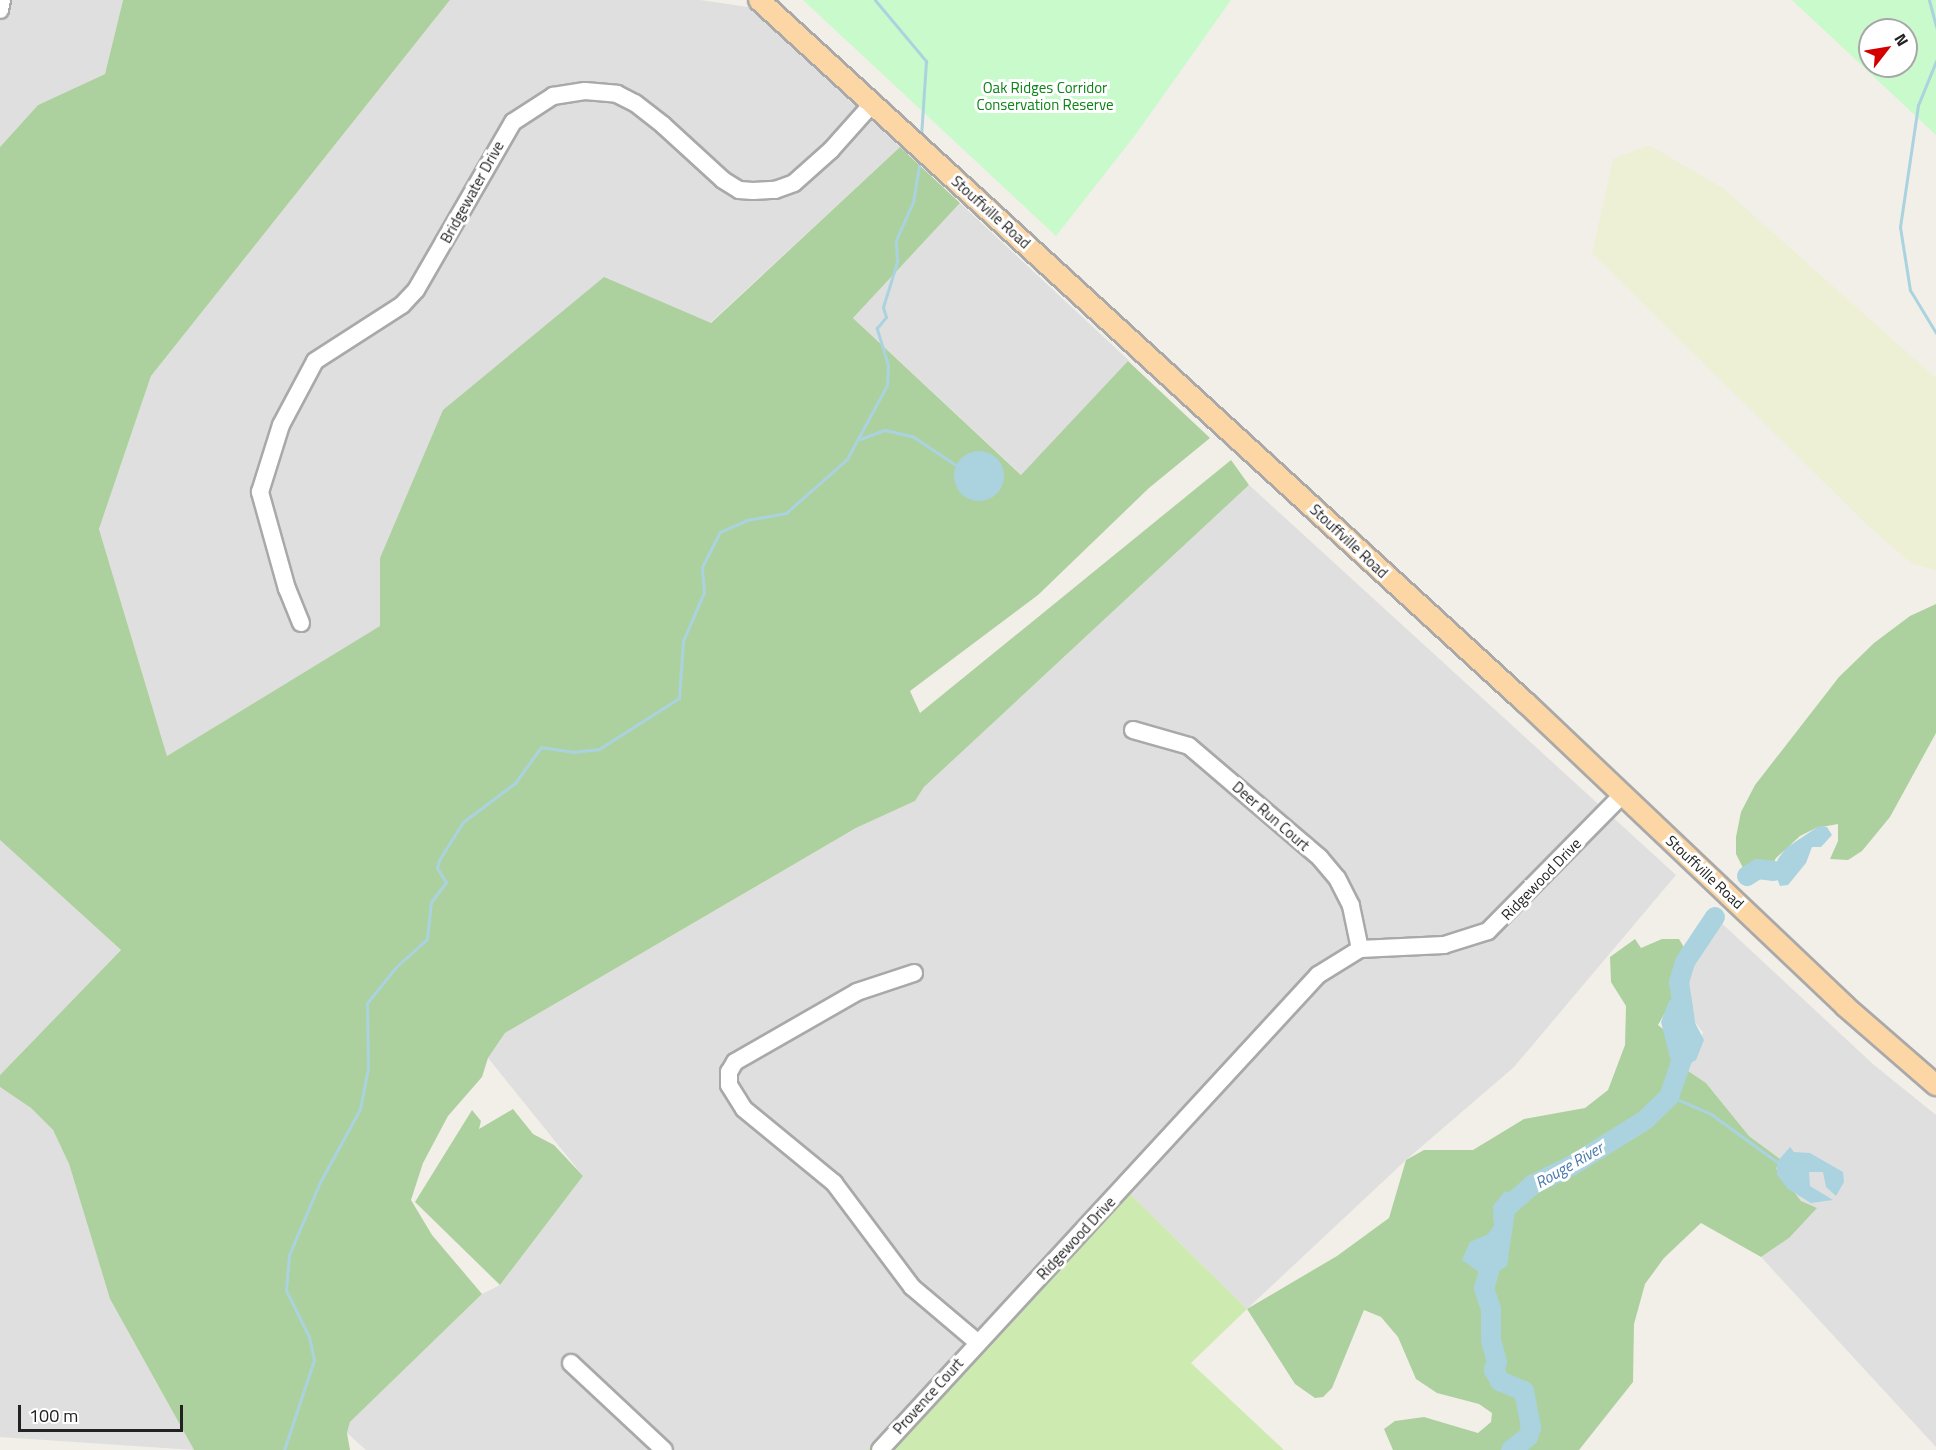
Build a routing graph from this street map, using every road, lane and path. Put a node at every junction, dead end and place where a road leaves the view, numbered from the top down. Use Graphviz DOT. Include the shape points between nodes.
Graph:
graph roads {
  1 [pos="2,0"];
  2 [pos="759,0"];
  3 [pos="0,10"];
  4 [pos="872,104"];
  5 [pos="301,623"];
  6 [pos="1134,730"];
  7 [pos="1623,794"];
  8 [pos="1360,949"];
  9 [pos="914,973"];
  10 [pos="1936,1085"];
  11 [pos="977,1342"];
  12 [pos="572,1363"];
  13 [pos="664,1450"];
  14 [pos="880,1450"];
  1 -- 3 [label="street"];
  2 -- 4 [label="main road, Stouffville Road"];
  4 -- 5 [label="street, Bridgewater Drive" via="831,150 794,183 775,190 739,190 663,125 617,94 553,96 513,122 416,290 402,305 315,361 280,425 260,492"];
  4 -- 7 [label="main road, Stouffville Road"];
  6 -- 8 [label="street, Deer Run Court" via="1189,746 1320,858 1337,878 1351,906"];
  7 -- 8 [label="street, Ridgewood Drive" via="1488,931 1444,945"];
  7 -- 10 [label="main road, Stouffville Road" via="1845,1006"];
  8 -- 11 [label="street, Ridgewood Drive" via="1318,975"];
  9 -- 11 [label="street" via="857,992 735,1062 729,1072 729,1085 744,1108 834,1183 912,1287"];
  11 -- 14 [label="street, Provence Court"];
  12 -- 13 [label="street"];
}
